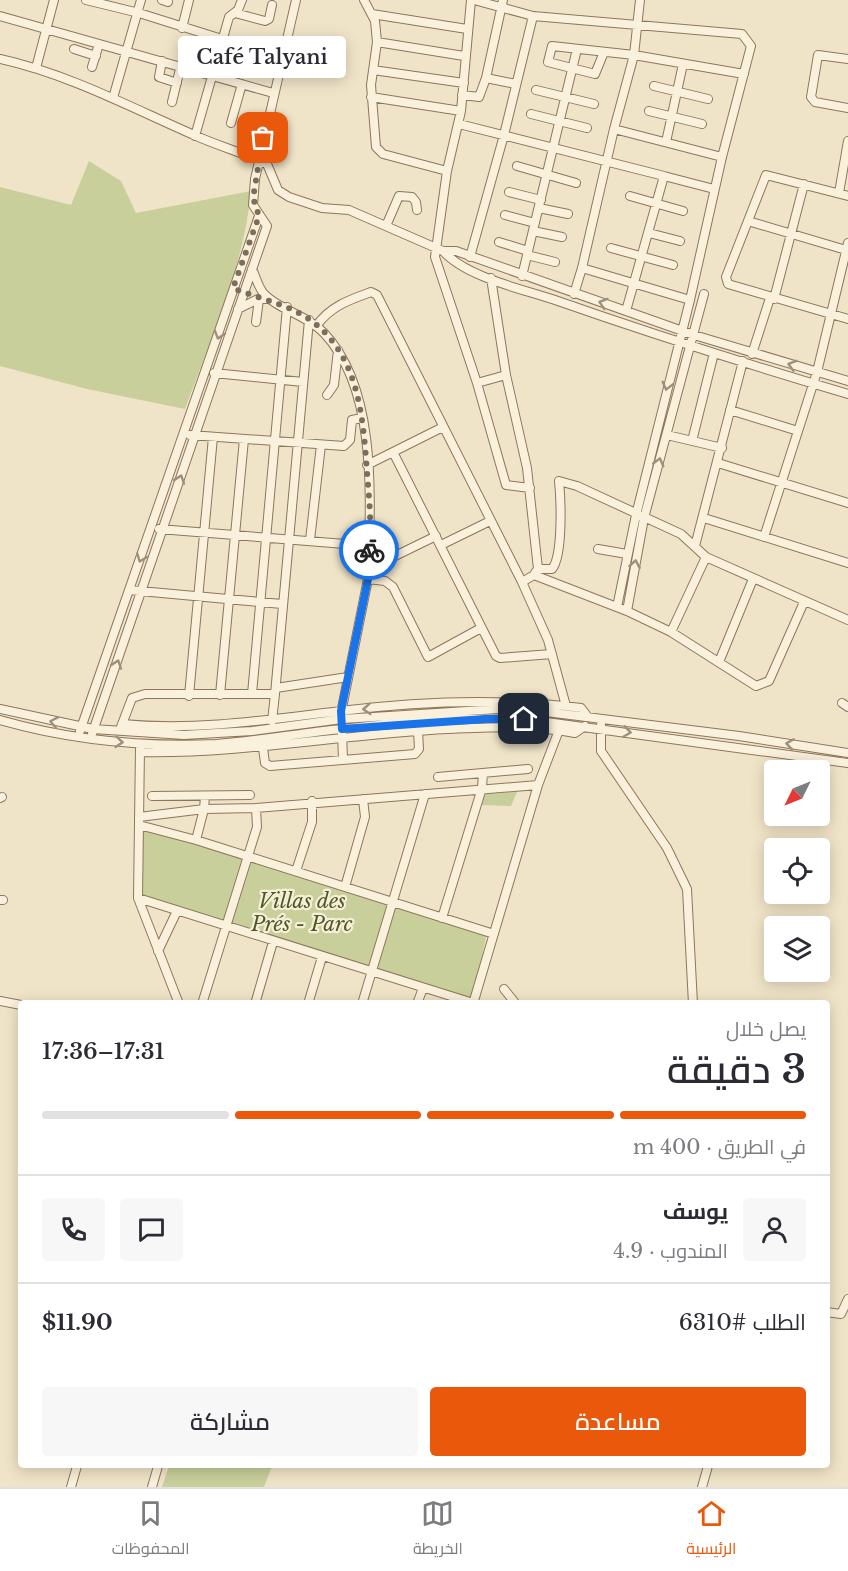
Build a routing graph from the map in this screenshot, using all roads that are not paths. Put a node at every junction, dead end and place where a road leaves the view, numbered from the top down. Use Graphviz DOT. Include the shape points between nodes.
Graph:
graph roads {
  1 [pos="54,0"];
  2 [pos="86,0"];
  3 [pos="141,0"];
  4 [pos="189,0"];
  5 [pos="242,0"];
  6 [pos="296,0"];
  7 [pos="364,0"];
  8 [pos="472,0"];
  9 [pos="640,0"];
  10 [pos="499,4"];
  11 [pos="272,5"];
  12 [pos="138,13"];
  13 [pos="235,13"];
  14 [pos="372,14"];
  15 [pos="0,16"];
  16 [pos="533,16"];
  17 [pos="638,26"];
  18 [pos="182,28"];
  19 [pos="467,29"];
  20 [pos="46,30"];
  21 [pos="78,39"];
  22 [pos="222,40"];
  23 [pos="377,42"];
  24 [pos="99,45"];
  25 [pos="577,49"];
  26 [pos="604,52"];
  27 [pos="128,53"];
  28 [pos="634,55"];
  29 [pos="96,56"];
  30 [pos="464,56"];
  31 [pos="282,58"];
  32 [pos="0,59"];
  33 [pos="848,59"];
  34 [pos="162,61"];
  35 [pos="683,64"];
  36 [pos="181,65"];
  37 [pos="92,67"];
  38 [pos="36,68"];
  39 [pos="574,69"];
  40 [pos="373,70"];
  41 [pos="744,74"];
  42 [pos="213,75"];
  43 [pos="486,78"];
  44 [pos="177,83"];
  45 [pos="464,83"];
  46 [pos="242,84"];
  47 [pos="516,84"];
  48 [pos="654,86"];
  49 [pos="536,90"];
  50 [pos="678,92"];
  51 [pos="273,93"];
  52 [pos="462,95"];
  53 [pos="371,97"];
  54 [pos="567,98"];
  55 [pos="113,99"];
  56 [pos="708,99"];
  57 [pos="172,102"];
  58 [pos="594,104"];
  59 [pos="848,108"];
  60 [pos="461,111"];
  61 [pos="649,111"];
  62 [pos="531,114"];
  63 [pos="672,117"];
  64 [pos="561,121"];
  65 [pos="231,123"];
  66 [pos="459,124"];
  67 [pos="702,124"];
  68 [pos="587,128"];
  69 [pos="614,129"];
  70 [pos="504,135"];
  71 [pos="195,136"];
  72 [pos="848,141"];
  73 [pos="666,142"];
  74 [pos="554,148"];
  75 [pos="722,157"];
  76 [pos="258,161"];
  77 [pos="607,161"];
  78 [pos="517,166"];
  79 [pos="447,171"];
  80 [pos="548,175"];
  81 [pos="664,176"];
  82 [pos="576,183"];
  83 [pos="804,184"];
  84 [pos="714,189"];
  85 [pos="509,192"];
  86 [pos="843,195"];
  87 [pos="630,196"];
  88 [pos="540,204"];
  89 [pos="658,204"];
  90 [pos="417,210"];
  91 [pos="683,211"];
  92 [pos="568,214"];
  93 [pos="505,215"];
  94 [pos="259,216"];
  95 [pos="748,221"];
  96 [pos="386,226"];
  97 [pos="534,227"];
  98 [pos="792,232"];
  99 [pos="649,233"];
  100 [pos="562,237"];
  101 [pos="680,241"];
  102 [pos="499,242"];
  103 [pos="611,248"];
  104 [pos="439,249"];
  105 [pos="846,252"];
  106 [pos="528,253"];
  107 [pos="642,256"];
  108 [pos="470,257"];
  109 [pos="555,262"];
  110 [pos="673,265"];
  111 [pos="582,268"];
  112 [pos="252,269"];
  113 [pos="522,276"];
  114 [pos="491,278"];
  115 [pos="237,279"];
  116 [pos="633,284"];
  117 [pos="233,288"];
  118 [pos="246,288"];
  119 [pos="574,294"];
  120 [pos="704,294"];
  121 [pos="260,296"];
  122 [pos="772,298"];
  123 [pos="690,300"];
  124 [pos="287,307"];
  125 [pos="238,309"];
  126 [pos="626,311"];
  127 [pos="829,314"];
  128 [pos="848,319"];
  129 [pos="256,322"];
  130 [pos="313,323"];
  131 [pos="681,330"];
  132 [pos="694,335"];
  133 [pos="677,342"];
  134 [pos="691,347"];
  135 [pos="338,350"];
  136 [pos="714,353"];
  137 [pos="752,354"];
  138 [pos="743,362"];
  139 [pos="206,372"];
  140 [pos="817,372"];
  141 [pos="217,373"];
  142 [pos="506,375"];
  143 [pos="281,379"];
  144 [pos="848,381"];
  145 [pos="303,382"];
  146 [pos="477,383"];
  147 [pos="813,384"];
  148 [pos="848,394"];
  149 [pos="327,395"];
  150 [pos="730,410"];
  151 [pos="362,418"];
  152 [pos="443,428"];
  153 [pos="798,431"];
  154 [pos="184,434"];
  155 [pos="195,435"];
  156 [pos="667,435"];
  157 [pos="213,437"];
  158 [pos="244,439"];
  159 [pos="692,441"];
  160 [pos="274,443"];
  161 [pos="297,444"];
  162 [pos="321,445"];
  163 [pos="722,448"];
  164 [pos="393,452"];
  165 [pos="718,463"];
  166 [pos="366,465"];
  167 [pos="782,482"];
  168 [pos="530,488"];
  169 [pos="848,503"];
  170 [pos="640,516"];
  171 [pos="704,518"];
  172 [pos="490,521"];
  173 [pos="152,528"];
  174 [pos="164,530"];
  175 [pos="203,533"];
  176 [pos="235,536"];
  177 [pos="436,536"];
  178 [pos="266,537"];
  179 [pos="764,537"];
  180 [pos="289,538"];
  181 [pos="310,540"];
  182 [pos="441,545"];
  183 [pos="370,546"];
  184 [pos="695,546"];
  185 [pos="598,549"];
  186 [pos="627,554"];
  187 [pos="706,556"];
  188 [pos="368,559"];
  189 [pos="848,563"];
  190 [pos="536,572"];
  191 [pos="368,579"];
  192 [pos="753,579"];
  193 [pos="522,582"];
  194 [pos="129,590"];
  195 [pos="143,591"];
  196 [pos="198,597"];
  197 [pos="229,600"];
  198 [pos="260,602"];
  199 [pos="804,602"];
  200 [pos="282,604"];
  201 [pos="616,607"];
  202 [pos="627,610"];
  203 [pos="848,620"];
  204 [pos="481,628"];
  205 [pos="671,632"];
  206 [pos="552,654"];
  207 [pos="719,662"];
  208 [pos="348,677"];
  209 [pos="275,691"];
  210 [pos="252,694"];
  211 [pos="220,695"];
  212 [pos="189,696"];
  213 [pos="566,706"];
  214 [pos="0,709"];
  215 [pos="587,717"];
  216 [pos="601,718"];
  217 [pos="0,720"];
  218 [pos="272,721"];
  219 [pos="342,724"];
  220 [pos="585,726"];
  221 [pos="81,727"];
  222 [pos="121,728"];
  223 [pos="600,728"];
  224 [pos="93,729"];
  225 [pos="559,730"];
  226 [pos="418,731"];
  227 [pos="78,737"];
  228 [pos="90,739"];
  229 [pos="140,748"];
  230 [pos="263,748"];
  231 [pos="848,753"];
  232 [pos="344,759"];
  233 [pos="848,763"];
  234 [pos="528,769"];
  235 [pos="483,773"];
  236 [pos="438,777"];
  237 [pos="538,785"];
  238 [pos="482,788"];
  239 [pos="425,794"];
  240 [pos="250,795"];
  241 [pos="152,796"];
  242 [pos="205,796"];
  243 [pos="363,799"];
  244 [pos="312,801"];
  245 [pos="256,808"];
  246 [pos="204,809"];
  247 [pos="144,821"];
  248 [pos="196,840"];
  249 [pos="248,856"];
  250 [pos="296,871"];
  251 [pos="345,886"];
  252 [pos="138,898"];
  253 [pos="394,903"];
  254 [pos="177,911"];
  255 [pos="442,918"];
  256 [pos="225,927"];
  257 [pos="494,934"];
  258 [pos="273,942"];
  259 [pos="158,951"];
  260 [pos="322,957"];
  261 [pos="372,972"];
  262 [pos="423,988"];
  263 [pos="504,990"];
  264 [pos="0,1000"];
  265 [pos="176,1000"];
  266 [pos="203,1000"];
  267 [pos="256,1000"];
  268 [pos="309,1000"];
  269 [pos="363,1000"];
  270 [pos="418,1000"];
  271 [pos="463,1000"];
  272 [pos="474,1000"];
  273 [pos="513,1000"];
  274 [pos="693,1000"];
  275 [pos="18,1004"];
  276 [pos="847,1303"];
  277 [pos="830,1313"];
  278 [pos="76,1468"];
  279 [pos="157,1468"];
  280 [pos="707,1468"];
  281 [pos="71,1487"];
  282 [pos="152,1487"];
  283 [pos="702,1487"];
  1 -- 20 [label="street"];
  2 -- 12 [label="street"];
  3 -- 12 [label="street"];
  4 -- 18 [label="street"];
  5 -- 13 [label="street"];
  6 -- 31 [label="street"];
  7 -- 14 [label="street"];
  8 -- 10 [label="street"];
  8 -- 19 [label="street"];
  9 -- 17 [label="street"];
  10 -- 16 [label="street"];
  10 -- 43 [label="street"];
  11 -- 13 [label="street" via="265,21"];
  12 -- 18 [label="street"];
  12 -- 27 [label="street"];
  13 -- 22 [label="street" via="229,17"];
  14 -- 19 [label="street"];
  14 -- 23 [label="street"];
  15 -- 20 [label="street"];
  16 -- 17 [label="street"];
  16 -- 47 [label="street"];
  17 -- 28 [label="street"];
  17 -- 41 [label="street" via="742,34 751,46"];
  18 -- 22 [label="street"];
  19 -- 30 [label="street"];
  20 -- 21 [label="street"];
  20 -- 38 [label="street"];
  21 -- 24 [label="street"];
  21 -- 29 [label="street" via="74,52"];
  22 -- 31 [label="street"];
  22 -- 42 [label="street"];
  23 -- 30 [label="street"];
  23 -- 40 [label="street"];
  24 -- 27 [label="street"];
  24 -- 29 [label="street"];
  25 -- 26 [label="street"];
  25 -- 39 [label="street"];
  25 -- 39 [label="street" via="550,48 549,63"];
  26 -- 28 [label="street"];
  26 -- 39 [label="street" via="597,73"];
  27 -- 34 [label="street"];
  27 -- 55 [label="street"];
  28 -- 35 [label="street"];
  28 -- 69 [label="street"];
  29 -- 37 [label="street"];
  30 -- 45 [label="street"];
  31 -- 51 [label="street"];
  32 -- 38 [label="street"];
  33 -- 59 [label="street" via="818,55 811,98"];
  34 -- 36 [label="street"];
  34 -- 44 [label="street" via="159,77"];
  35 -- 41 [label="street"];
  35 -- 50 [label="street"];
  36 -- 42 [label="street"];
  36 -- 44 [label="street"];
  38 -- 55 [label="street"];
  39 -- 54 [label="street"];
  40 -- 45 [label="street"];
  40 -- 53 [label="street"];
  41 -- 75 [label="street"];
  42 -- 46 [label="street"];
  42 -- 71 [label="street"];
  43 -- 47 [label="street"];
  43 -- 52 [label="street" via="479,98"];
  44 -- 57 [label="street"];
  45 -- 52 [label="street"];
  46 -- 51 [label="street"];
  46 -- 65 [label="street"];
  47 -- 70 [label="street"];
  48 -- 50 [label="street"];
  49 -- 54 [label="street"];
  50 -- 56 [label="street"];
  50 -- 63 [label="street"];
  51 -- 76 [label="street"];
  52 -- 60 [label="street"];
  53 -- 60 [label="street"];
  53 -- 79 [label="street" via="378,151"];
  54 -- 58 [label="street"];
  54 -- 64 [label="street"];
  55 -- 71 [label="street"];
  60 -- 66 [label="street"];
  61 -- 63 [label="street"];
  62 -- 64 [label="street"];
  63 -- 67 [label="street"];
  63 -- 73 [label="street"];
  64 -- 68 [label="street"];
  64 -- 74 [label="street"];
  66 -- 70 [label="street"];
  66 -- 79 [label="street"];
  69 -- 73 [label="street"];
  69 -- 77 [label="street"];
  70 -- 74 [label="street"];
  70 -- 108 [label="street"];
  71 -- 76 [label="street"];
  72 -- 86 [label="street"];
  73 -- 75 [label="street"];
  74 -- 77 [label="street"];
  74 -- 80 [label="street"];
  75 -- 84 [label="street"];
  76 -- 94 [label="street" via="253,198"];
  76 -- 96 [label="street" via="267,164 272,180 289,197 322,208 349,210"];
  77 -- 81 [label="street"];
  77 -- 111 [label="street"];
  78 -- 80 [label="street"];
  79 -- 104 [label="street"];
  80 -- 82 [label="street"];
  80 -- 88 [label="street"];
  81 -- 84 [label="street"];
  81 -- 89 [label="street"];
  83 -- 86 [label="street"];
  83 -- 95 [label="street" via="766,175"];
  83 -- 98 [label="street"];
  84 -- 123 [label="street"];
  85 -- 88 [label="street"];
  87 -- 89 [label="street"];
  88 -- 92 [label="street"];
  88 -- 97 [label="street"];
  89 -- 91 [label="street"];
  89 -- 99 [label="street"];
  90 -- 96 [label="street" via="412,197 399,196"];
  93 -- 97 [label="street"];
  94 -- 112 [label="street" via="267,225"];
  94 -- 115 [label="street"];
  95 -- 98 [label="street"];
  95 -- 122 [label="street" via="726,280"];
  96 -- 104 [label="street"];
  97 -- 100 [label="street"];
  97 -- 106 [label="street"];
  98 -- 105 [label="street"];
  98 -- 122 [label="street"];
  99 -- 101 [label="street"];
  99 -- 107 [label="street"];
  102 -- 106 [label="street"];
  103 -- 107 [label="street"];
  104 -- 108 [label="street"];
  104 -- 114 [label="street" via="454,263"];
  104 -- 146 [label="street" via="435,257"];
  105 -- 127 [label="street"];
  106 -- 109 [label="street"];
  106 -- 113 [label="street"];
  107 -- 110 [label="street"];
  107 -- 116 [label="street"];
  108 -- 113 [label="street"];
  111 -- 116 [label="street"];
  111 -- 119 [label="street"];
  112 -- 118 [label="street"];
  112 -- 121 [label="street"];
  113 -- 119 [label="street"];
  114 -- 133 [label="street"];
  114 -- 142 [label="street"];
  115 -- 117 [label="street"];
  115 -- 118 [label="street"];
  116 -- 123 [label="street"];
  116 -- 126 [label="street"];
  117 -- 118 [label="street"];
  117 -- 139 [label="street, one-way"];
  118 -- 121 [label="street"];
  118 -- 125 [label="street"];
  126 -- 119 [label="street, one-way"];
  120 -- 132 [label="street"];
  121 -- 124 [label="street"];
  121 -- 125 [label="street"];
  121 -- 129 [label="street"];
  122 -- 127 [label="street"];
  122 -- 137 [label="street"];
  123 -- 131 [label="street"];
  124 -- 130 [label="street"];
  124 -- 143 [label="street"];
  125 -- 141 [label="street"];
  126 -- 131 [label="street"];
  127 -- 128 [label="street"];
  127 -- 140 [label="street"];
  130 -- 135 [label="street"];
  130 -- 145 [label="street"];
  130 -- 152 [label="street" via="332,309 374,293"];
  131 -- 132 [label="street"];
  131 -- 133 [label="street"];
  132 -- 134 [label="street"];
  132 -- 137 [label="street"];
  133 -- 134 [label="street"];
  133 -- 170 [label="street, one-way"];
  134 -- 136 [label="street"];
  134 -- 156 [label="street"];
  135 -- 149 [label="street" via="334,385"];
  135 -- 151 [label="street" via="356,387"];
  136 -- 138 [label="street"];
  136 -- 159 [label="street"];
  140 -- 137 [label="street, one-way"];
  138 -- 147 [label="street"];
  138 -- 150 [label="street"];
  139 -- 141 [label="street"];
  139 -- 154 [label="street"];
  140 -- 144 [label="street"];
  140 -- 147 [label="street"];
  141 -- 143 [label="street"];
  141 -- 155 [label="street"];
  142 -- 146 [label="street"];
  142 -- 168 [label="street"];
  143 -- 145 [label="street"];
  143 -- 160 [label="street"];
  145 -- 161 [label="street"];
  146 -- 168 [label="street" via="506,485"];
  147 -- 148 [label="street"];
  147 -- 153 [label="street"];
  150 -- 153 [label="street"];
  150 -- 163 [label="street"];
  151 -- 162 [label="street" via="351,422 347,445"];
  151 -- 166 [label="street"];
  152 -- 164 [label="street"];
  152 -- 172 [label="street"];
  153 -- 167 [label="street"];
  154 -- 155 [label="street"];
  154 -- 173 [label="street"];
  155 -- 157 [label="street"];
  174 -- 155 [label="street, one-way"];
  156 -- 159 [label="street"];
  170 -- 156 [label="street, one-way"];
  157 -- 158 [label="street"];
  157 -- 175 [label="street"];
  158 -- 160 [label="street"];
  158 -- 176 [label="street"];
  159 -- 163 [label="street"];
  160 -- 161 [label="street"];
  160 -- 178 [label="street"];
  161 -- 162 [label="street"];
  161 -- 180 [label="street"];
  162 -- 181 [label="street"];
  163 -- 165 [label="street"];
  164 -- 166 [label="street"];
  164 -- 177 [label="street"];
  165 -- 167 [label="street"];
  165 -- 171 [label="street"];
  166 -- 183 [label="street"];
  167 -- 169 [label="street"];
  167 -- 179 [label="street"];
  168 -- 190 [label="street"];
  170 -- 184 [label="street" via="681,534"];
  170 -- 186 [label="street"];
  170 -- 190 [label="street" via="559,481 556,559 552,569"];
  202 -- 170 [label="street, one-way"];
  171 -- 179 [label="street"];
  171 -- 184 [label="street"];
  172 -- 182 [label="street"];
  172 -- 193 [label="street"];
  173 -- 174 [label="street"];
  173 -- 194 [label="street, one-way"];
  174 -- 175 [label="street"];
  174 -- 195 [label="street"];
  175 -- 176 [label="street"];
  175 -- 196 [label="street"];
  176 -- 178 [label="street"];
  176 -- 197 [label="street"];
  177 -- 182 [label="street"];
  177 -- 188 [label="street" via="393,556"];
  178 -- 180 [label="street"];
  178 -- 198 [label="street"];
  179 -- 189 [label="street"];
  180 -- 181 [label="street"];
  180 -- 200 [label="street"];
  181 -- 183 [label="street"];
  182 -- 204 [label="street"];
  183 -- 188 [label="street"];
  184 -- 187 [label="street"];
  185 -- 186 [label="street"];
  186 -- 201 [label="street"];
  187 -- 192 [label="street"];
  187 -- 205 [label="street"];
  188 -- 191 [label="street"];
  190 -- 193 [label="street"];
  190 -- 201 [label="street"];
  191 -- 204 [label="street" via="385,581 393,587 428,657"];
  191 -- 208 [label="street"];
  192 -- 199 [label="street"];
  192 -- 207 [label="street"];
  193 -- 206 [label="street"];
  194 -- 195 [label="street"];
  194 -- 221 [label="street"];
  195 -- 196 [label="street"];
  224 -- 195 [label="street, one-way"];
  196 -- 197 [label="street"];
  196 -- 212 [label="street"];
  197 -- 198 [label="street"];
  197 -- 211 [label="street"];
  198 -- 200 [label="street"];
  198 -- 210 [label="street"];
  199 -- 203 [label="street"];
  199 -- 207 [label="street" via="765,684 756,686"];
  200 -- 209 [label="street"];
  201 -- 202 [label="street"];
  202 -- 205 [label="street"];
  204 -- 206 [label="street" via="498,657"];
  205 -- 207 [label="street"];
  206 -- 213 [label="street"];
  208 -- 209 [label="street"];
  208 -- 219 [label="street"];
  209 -- 210 [label="street"];
  209 -- 218 [label="street"];
  210 -- 211 [label="street"];
  211 -- 212 [label="street"];
  212 -- 222 [label="street" via="134,696"];
  213 -- 215 [label="street" via="583,708"];
  213 -- 219 [label="street, one-way" via="488,701"];
  221 -- 214 [label="street, one-way"];
  215 -- 216 [label="street"];
  215 -- 219 [label="street" via="498,708"];
  216 -- 223 [label="street"];
  231 -- 216 [label="street, one-way"];
  217 -- 227 [label="street"];
  218 -- 219 [label="street"];
  218 -- 222 [label="street"];
  219 -- 220 [label="street" via="504,718"];
  219 -- 222 [label="street" via="166,735"];
  219 -- 226 [label="street"];
  219 -- 229 [label="street" via="233,742"];
  219 -- 230 [label="street"];
  219 -- 232 [label="street"];
  220 -- 223 [label="street"];
  220 -- 225 [label="street" via="578,733"];
  221 -- 224 [label="street"];
  221 -- 227 [label="street"];
  222 -- 224 [label="street"];
  223 -- 233 [label="street, one-way"];
  223 -- 274 [label="street" via="601,751 667,848 687,889"];
  224 -- 228 [label="street"];
  225 -- 226 [label="street" via="506,726"];
  225 -- 237 [label="street"];
  226 -- 232 [label="street" via="417,753"];
  227 -- 228 [label="street"];
  228 -- 229 [label="street, one-way"];
  229 -- 230 [label="street"];
  229 -- 247 [label="street"];
  230 -- 232 [label="street" via="265,764 270,766"];
  234 -- 235 [label="street"];
  235 -- 236 [label="street"];
  235 -- 238 [label="street"];
  237 -- 238 [label="street"];
  237 -- 257 [label="street"];
  238 -- 239 [label="street"];
  238 -- 255 [label="street"];
  239 -- 243 [label="street"];
  239 -- 253 [label="street"];
  240 -- 242 [label="street"];
  241 -- 242 [label="street"];
  242 -- 246 [label="street"];
  243 -- 244 [label="street"];
  243 -- 251 [label="street" via="365,817"];
  244 -- 245 [label="street"];
  244 -- 250 [label="street" via="312,822"];
  245 -- 246 [label="street"];
  245 -- 249 [label="street" via="257,821"];
  246 -- 247 [label="street"];
  246 -- 248 [label="street"];
  247 -- 248 [label="street"];
  247 -- 252 [label="street"];
  248 -- 249 [label="street"];
  249 -- 250 [label="street"];
  249 -- 256 [label="street"];
  250 -- 251 [label="street"];
  251 -- 253 [label="street"];
  252 -- 254 [label="street"];
  252 -- 259 [label="street"];
  253 -- 255 [label="street"];
  253 -- 261 [label="street"];
  254 -- 256 [label="street"];
  254 -- 259 [label="street"];
  255 -- 257 [label="street"];
  256 -- 258 [label="street"];
  256 -- 266 [label="street"];
  257 -- 272 [label="street"];
  258 -- 260 [label="street"];
  258 -- 267 [label="street"];
  259 -- 265 [label="street"];
  260 -- 261 [label="street"];
  260 -- 268 [label="street"];
  261 -- 262 [label="street"];
  261 -- 269 [label="street"];
  262 -- 270 [label="street"];
  262 -- 271 [label="street"];
  263 -- 273 [label="street"];
  264 -- 275 [label="street"];
  276 -- 277 [label="street" via="839,1315"];
  278 -- 281 [label="street"];
  279 -- 282 [label="street"];
  280 -- 283 [label="street"];
}
